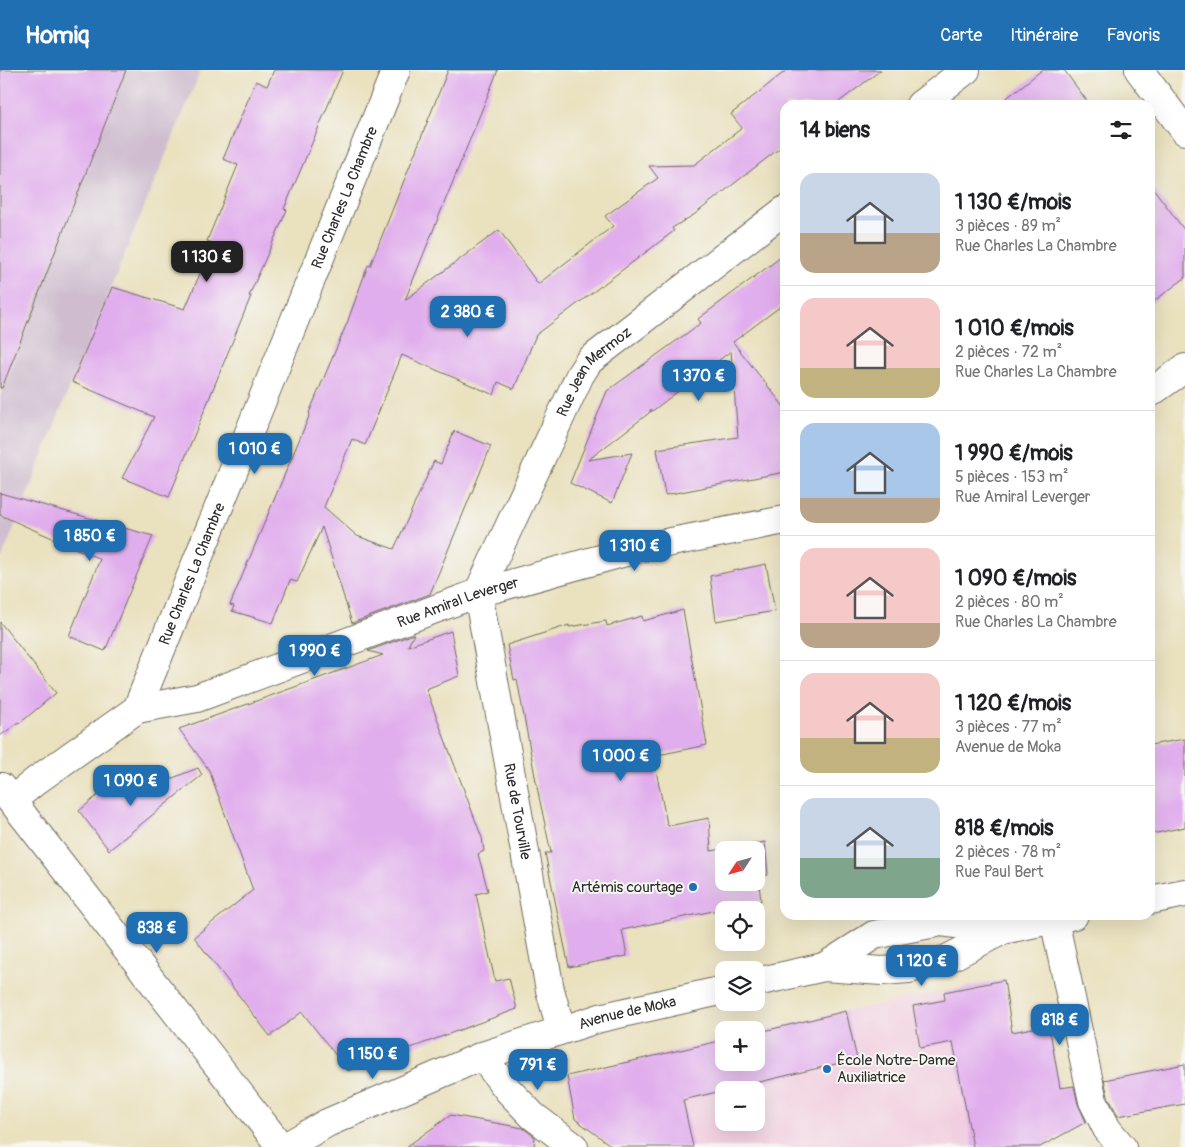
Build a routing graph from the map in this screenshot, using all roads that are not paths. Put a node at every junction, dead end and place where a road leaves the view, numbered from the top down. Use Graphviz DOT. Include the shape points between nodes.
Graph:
graph roads {
  1 [pos="396,70"];
  2 [pos="966,70"];
  3 [pos="1139,70"];
  4 [pos="927,100"];
  5 [pos="1185,131"];
  6 [pos="780,214"];
  7 [pos="1185,368"];
  8 [pos="1155,389"];
  9 [pos="780,521"];
  10 [pos="478,593"];
  11 [pos="137,709"];
  12 [pos="6,794"];
  13 [pos="1185,893"];
  14 [pos="1155,899"];
  15 [pos="1050,920"];
  16 [pos="1064,920"];
  17 [pos="1003,930"];
  18 [pos="824,967"];
  19 [pos="765,980"];
  20 [pos="715,992"];
  21 [pos="561,1029"];
  22 [pos="482,1056"];
  23 [pos="283,1147"];
  24 [pos="574,1147"];
  25 [pos="1122,1147"];
  1 -- 11 [label="street, Rue Charles La Chambre"];
  2 -- 4 [label="street"];
  3 -- 5 [label="street"];
  6 -- 10 [label="street, Rue Jean Mermoz" via="589,361"];
  7 -- 8 [label="street"];
  9 -- 10 [label="street, Rue Amiral Leverger" via="640,548"];
  10 -- 11 [label="street, Rue Amiral Leverger" via="197,698"];
  10 -- 21 [label="street, Rue de Tourville" via="550,990"];
  11 -- 12 [label="street" via="25,789"];
  12 -- 23 [label="street"];
  13 -- 14 [label="street"];
  15 -- 17 [label="street"];
  16 -- 25 [label="street" via="1093,1101 1107,1129"];
  17 -- 18 [label="street" via="945,960 909,968 882,971"];
  17 -- 18 [label="street" via="940,922 874,935"];
  18 -- 19 [label="street"];
  20 -- 21 [label="street, Avenue de Moka"];
  21 -- 22 [label="street, Avenue de Moka"];
  22 -- 23 [label="street, Avenue de Moka" via="327,1123"];
  22 -- 24 [label="street" via="533,1116"];
}
